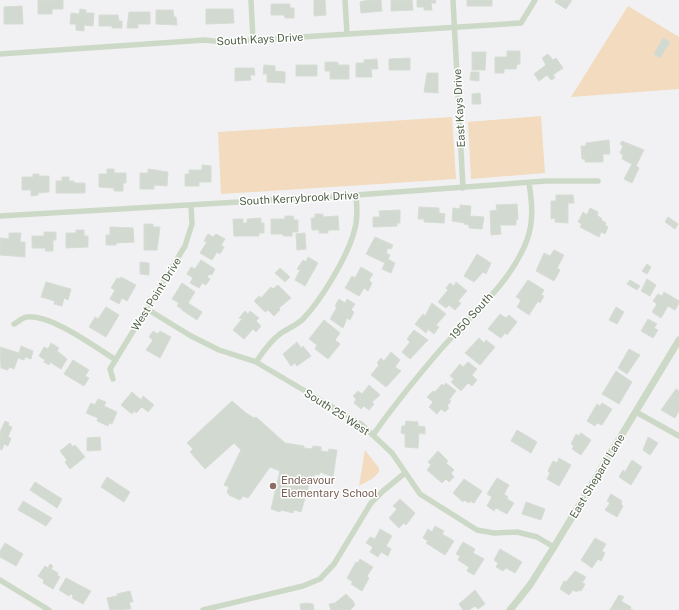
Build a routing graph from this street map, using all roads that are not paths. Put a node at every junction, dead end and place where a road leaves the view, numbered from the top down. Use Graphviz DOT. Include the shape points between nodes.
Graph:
graph roads {
  1 [pos="251,0"];
  2 [pos="344,0"];
  3 [pos="453,0"];
  4 [pos="534,0"];
  5 [pos="455,27"];
  6 [pos="347,34"];
  7 [pos="254,40"];
  8 [pos="0,54"];
  9 [pos="598,181"];
  10 [pos="529,183"];
  11 [pos="464,188"];
  12 [pos="356,195"];
  13 [pos="191,204"];
  14 [pos="0,216"];
  15 [pos="147,309"];
  16 [pos="14,324"];
  17 [pos="679,340"];
  18 [pos="116,360"];
  19 [pos="256,362"];
  20 [pos="113,379"];
  21 [pos="636,412"];
  22 [pos="373,435"];
  23 [pos="679,436"];
  24 [pos="405,473"];
  25 [pos="554,547"];
  26 [pos="0,580"];
  27 [pos="50,610"];
  28 [pos="203,610"];
  29 [pos="510,610"];
  1 -- 7 [label="street"];
  2 -- 6 [label="street"];
  3 -- 5 [label="street, East Kays Drive"];
  4 -- 5 [label="street, South Kays Drive" via="521,23"];
  5 -- 6 [label="street, South Kays Drive"];
  5 -- 11 [label="street, East Kays Drive"];
  6 -- 7 [label="street, South Kays Drive"];
  7 -- 8 [label="street, South Kays Drive" via="205,40"];
  9 -- 10 [label="street, South Kerrybrook Drive"];
  10 -- 11 [label="street, South Kerrybrook Drive"];
  10 -- 22 [label="street, 1950 South" via="532,223 518,260 490,296 390,410"];
  11 -- 12 [label="street, South Kerrybrook Drive"];
  12 -- 13 [label="street, South Kerrybrook Drive"];
  12 -- 19 [label="street" via="355,231 346,253 302,320 279,335"];
  13 -- 14 [label="street, South Kerrybrook Drive"];
  13 -- 15 [label="street, West Point Drive" via="192,224 185,246"];
  15 -- 18 [label="street, West Point Drive"];
  15 -- 19 [label="street, South 25 West" via="219,350"];
  16 -- 18 [label="street" via="26,317 40,316"];
  17 -- 21 [label="street, East Shepard Lane"];
  18 -- 20 [label="street, West Point Drive" via="110,369"];
  19 -- 22 [label="street, South 25 West" via="360,424"];
  21 -- 23 [label="street"];
  21 -- 25 [label="street, East Shepard Lane"];
  22 -- 24 [label="street, South 25 West" via="392,453"];
  24 -- 25 [label="street, South 25 West" via="420,494 477,530 524,534 537,537"];
  24 -- 28 [label="street" via="371,503 334,564 320,578 303,586"];
  25 -- 29 [label="street, East Shepard Lane" via="530,585"];
  26 -- 27 [label="street"];
}
